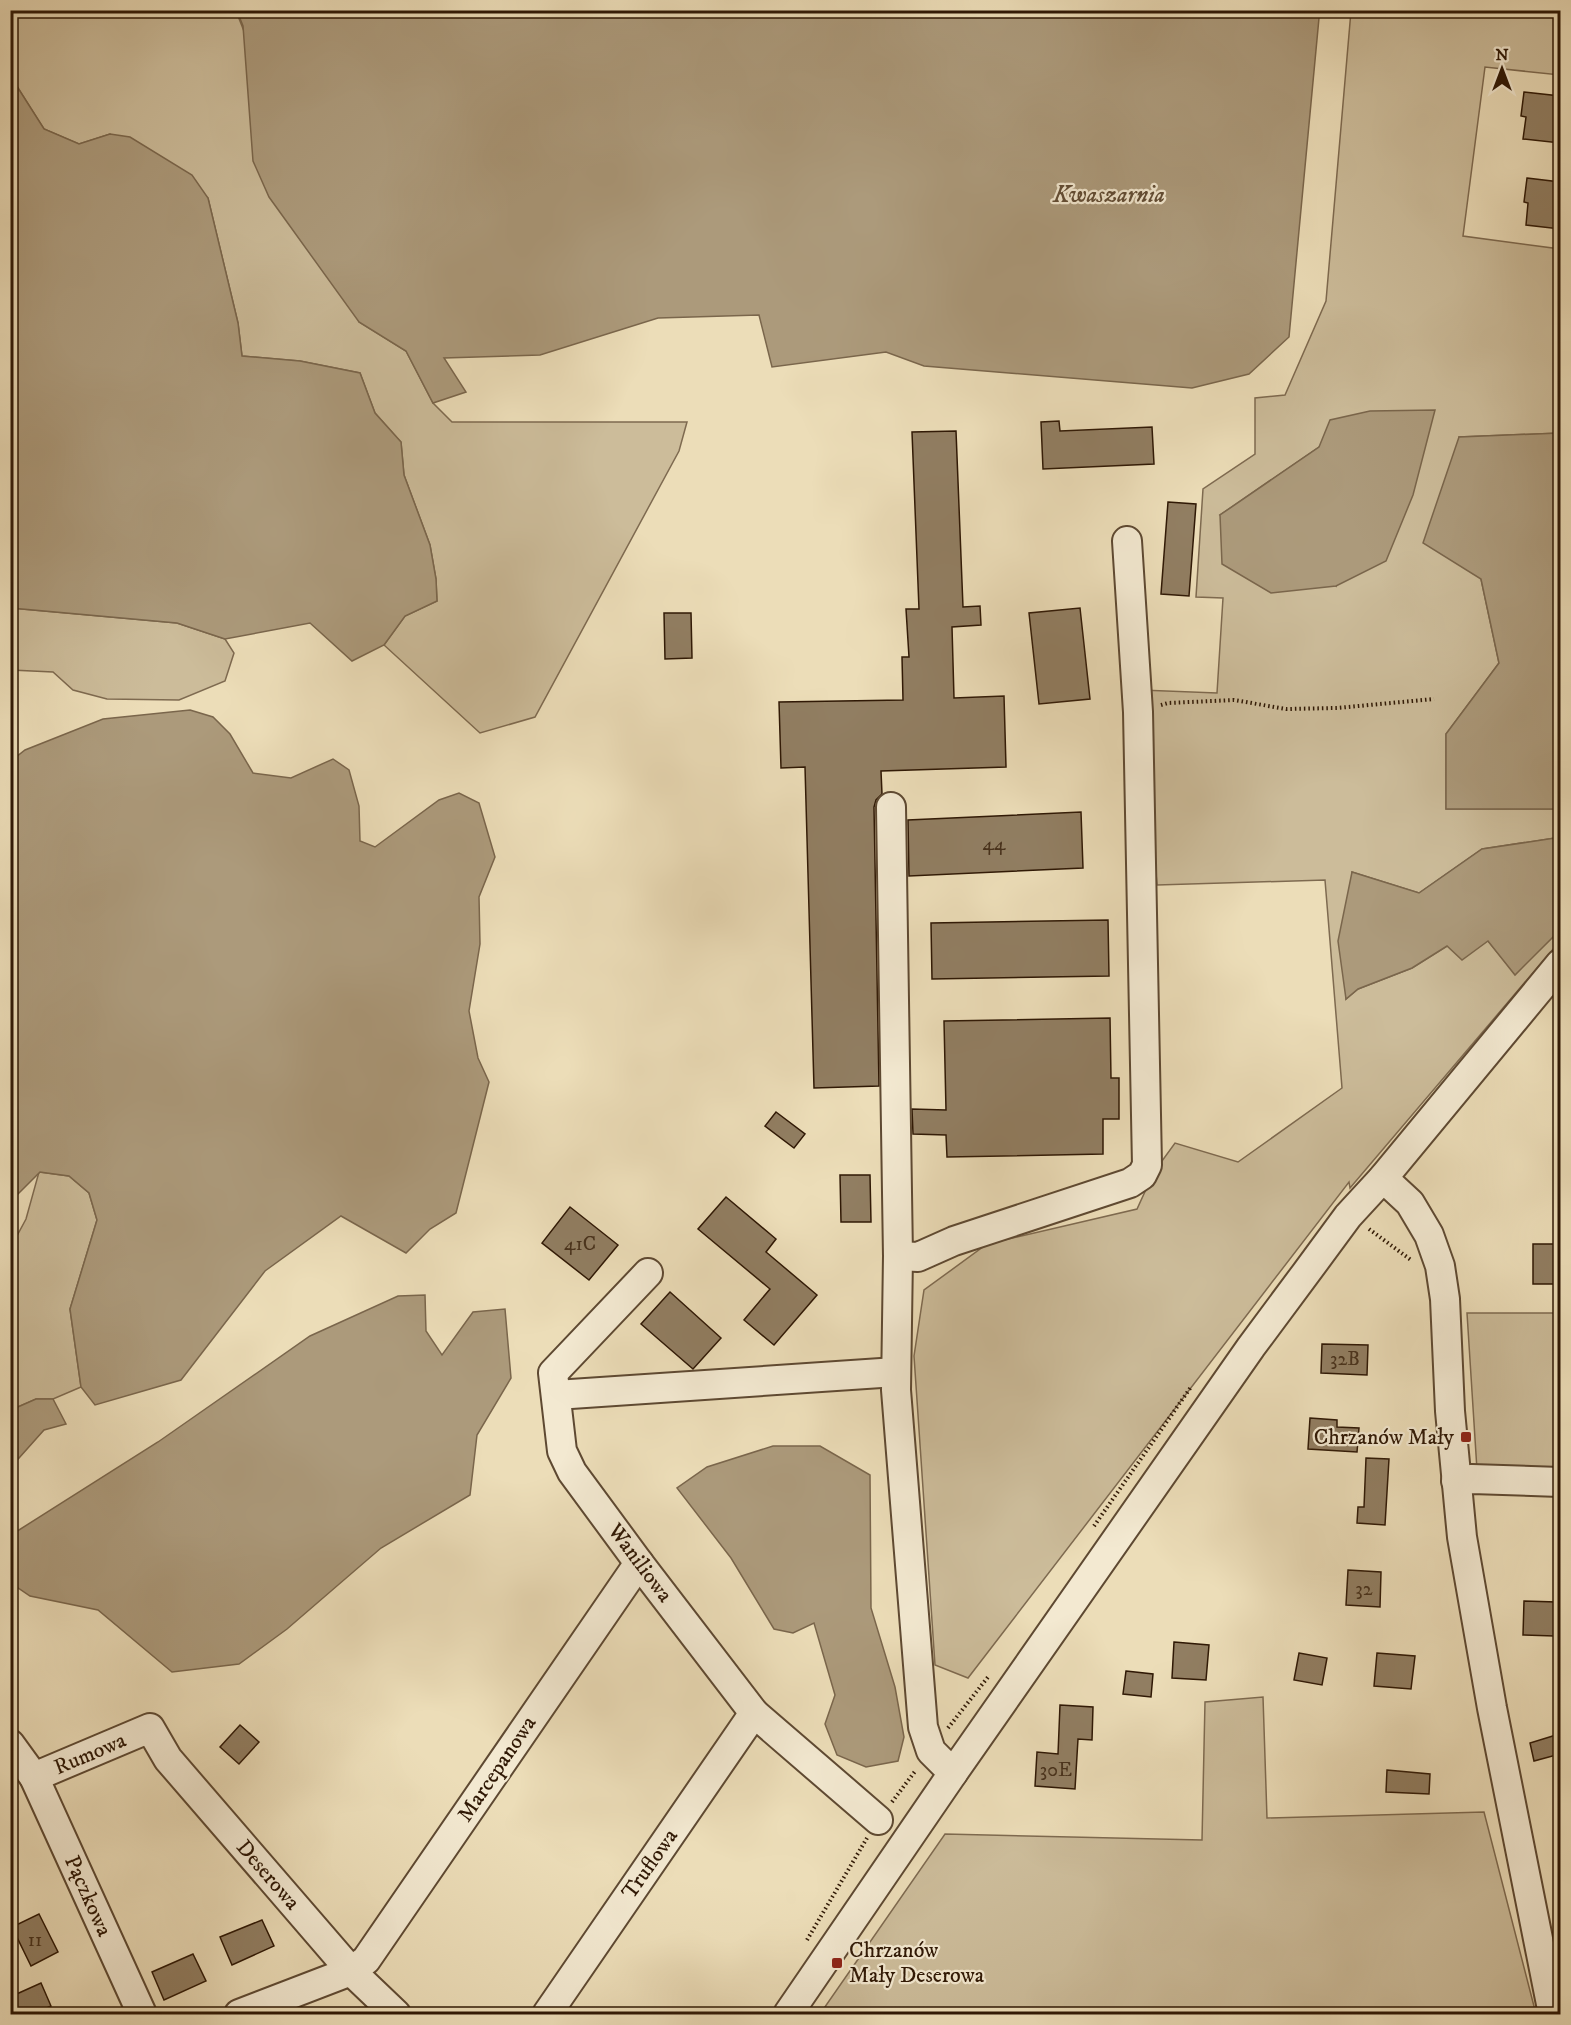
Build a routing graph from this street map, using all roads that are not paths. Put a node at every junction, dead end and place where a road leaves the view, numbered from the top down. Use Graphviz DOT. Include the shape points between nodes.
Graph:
graph roads {
  1 [pos="1127,541"];
  2 [pos="891,807"];
  3 [pos="1560,964"];
  4 [pos="1383,1178"];
  5 [pos="898,1256"];
  6 [pos="648,1273"];
  7 [pos="896,1372"];
  8 [pos="556,1395"];
  9 [pos="1456,1481"];
  10 [pos="1560,1482"];
  11 [pos="639,1563"];
  12 [pos="754,1713"];
  13 [pos="150,1728"];
  14 [pos="10,1744"];
  15 [pos="953,1773"];
  16 [pos="34,1778"];
  17 [pos="878,1821"];
  18 [pos="351,1971"];
  19 [pos="142,2014"];
  20 [pos="239,2014"];
  21 [pos="396,2014"];
  22 [pos="547,2014"];
  23 [pos="788,2014"];
  24 [pos="1553,2014"];
  1 -- 5 [label="street" via="1138,712 1147,1165 1142,1175 1130,1183 954,1241 918,1257"];
  2 -- 5 [label="street"];
  3 -- 4 [label="street"];
  4 -- 9 [label="street" via="1410,1203 1429,1235 1440,1266"];
  4 -- 15 [label="street" via="1348,1216 1251,1347"];
  5 -- 7 [label="street"];
  6 -- 8 [label="street, Waniliowa" via="553,1373"];
  7 -- 8 [label="street"];
  7 -- 15 [label="street" via="923,1727 931,1751"];
  8 -- 11 [label="street, Waniliowa" via="562,1451 572,1472"];
  9 -- 10 [label="street"];
  9 -- 24 [label="street" via="1492,1708"];
  11 -- 12 [label="street, Waniliowa"];
  11 -- 18 [label="street, Marcepanowa" via="366,1960"];
  12 -- 17 [label="street, Waniliowa"];
  12 -- 22 [label="street, Truflowa"];
  13 -- 16 [label="street, Rumowa"];
  13 -- 18 [label="street, Deserowa" via="168,1759"];
  14 -- 16 [label="street, Rumowa"];
  15 -- 23 [label="street"];
  16 -- 19 [label="street, Pączkowa"];
  18 -- 20 [label="street"];
  18 -- 21 [label="street, Deserowa"];
}
